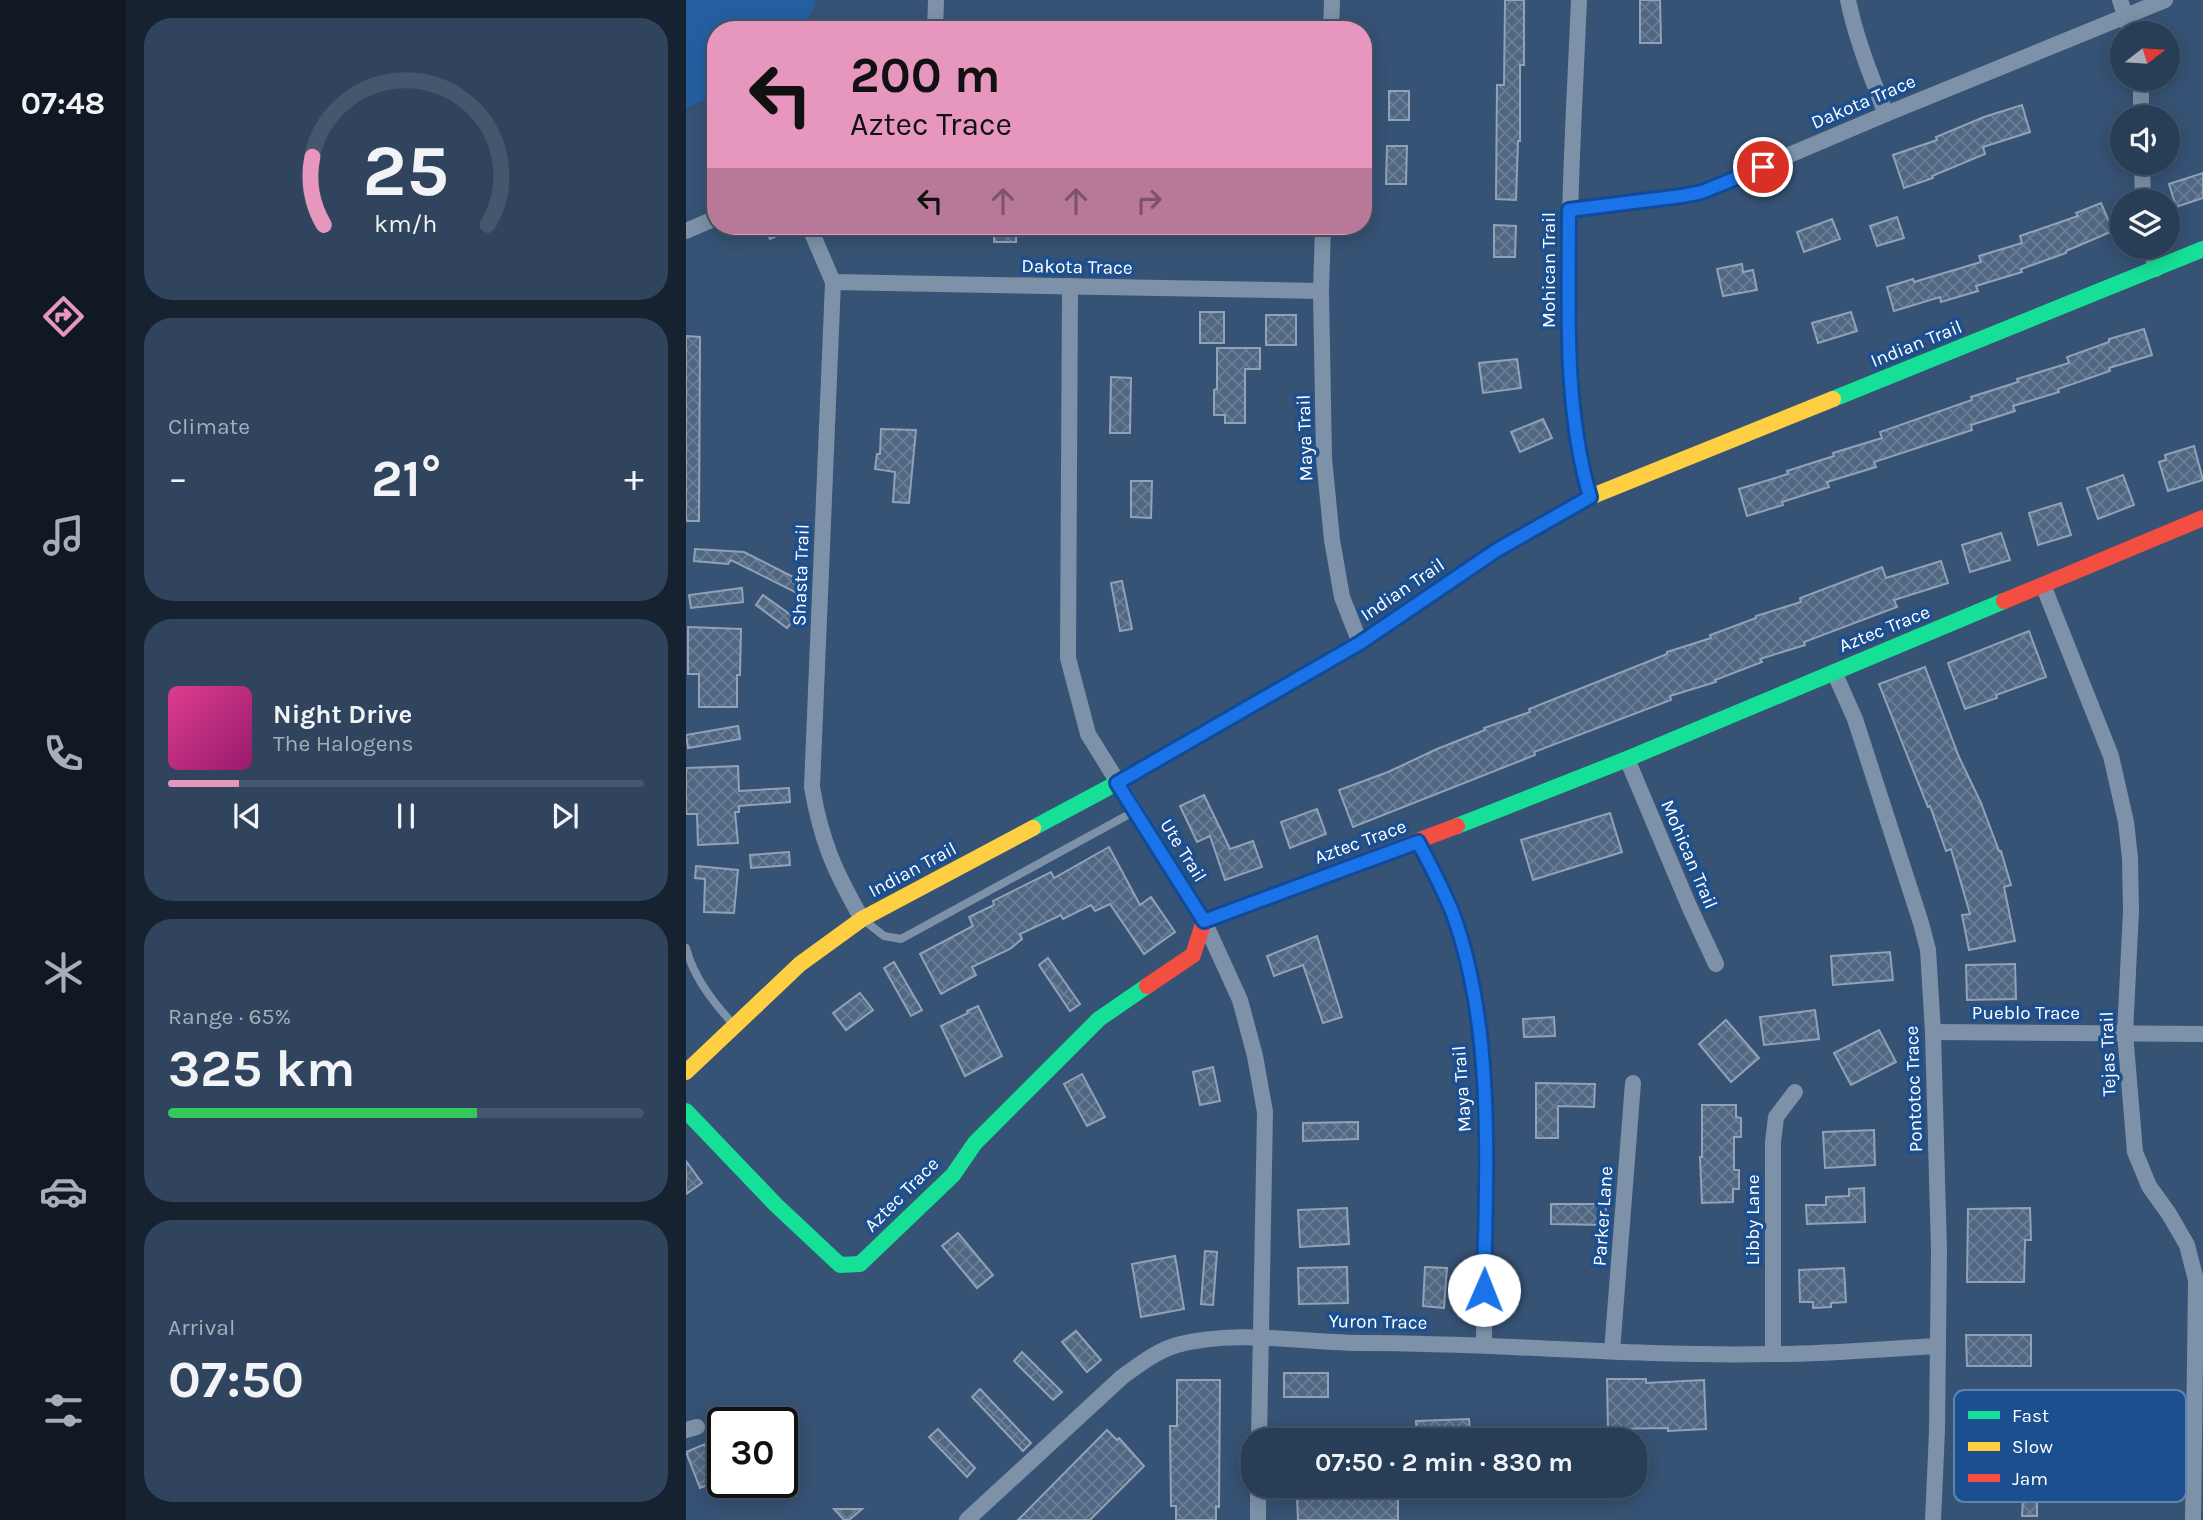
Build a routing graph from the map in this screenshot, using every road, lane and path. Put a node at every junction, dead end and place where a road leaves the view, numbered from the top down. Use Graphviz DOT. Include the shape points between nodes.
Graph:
graph roads {
  1 [pos="936,0"];
  2 [pos="1332,0"];
  3 [pos="1579,0"];
  4 [pos="1848,0"];
  5 [pos="2165,0"];
  6 [pos="2123,8"];
  7 [pos="935,21"];
  8 [pos="1331,21"];
  9 [pos="1886,114"];
  10 [pos="1569,210"];
  11 [pos="707,222"];
  12 [pos="686,231"];
  13 [pos="813,235"];
  14 [pos="1323,235"];
  15 [pos="2203,249"];
  16 [pos="2153,259"];
  17 [pos="2156,268"];
  18 [pos="833,282"];
  19 [pos="1070,286"];
  20 [pos="1321,291"];
  21 [pos="1590,497"];
  22 [pos="2203,518"];
  23 [pos="2043,585"];
  24 [pos="1360,643"];
  25 [pos="1834,672"];
  26 [pos="1627,759"];
  27 [pos="1117,783"];
  28 [pos="1135,811"];
  29 [pos="1418,842"];
  30 [pos="862,919"];
  31 [pos="1204,921"];
  32 [pos="686,948"];
  33 [pos="1716,964"];
  34 [pos="736,1027"];
  35 [pos="1933,1032"];
  36 [pos="2124,1033"];
  37 [pos="2203,1034"];
  38 [pos="686,1072"];
  39 [pos="1633,1083"];
  40 [pos="1795,1092"];
  41 [pos="686,1111"];
  42 [pos="1260,1337"];
  43 [pos="1484,1344"];
  44 [pos="1937,1346"];
  45 [pos="1612,1352"];
  46 [pos="1773,1354"];
  47 [pos="1259,1428"];
  48 [pos="1258,1498"];
  49 [pos="967,1520"];
  50 [pos="1258,1520"];
  51 [pos="1933,1520"];
  52 [pos="2193,1520"];
  1 -- 7 [label="street"];
  2 -- 8 [label="street"];
  3 -- 10 [label="street, Mohican Trail"];
  4 -- 9 [label="street"];
  5 -- 6 [label="street, Dakota Trace"];
  6 -- 9 [label="street, Dakota Trace"];
  9 -- 10 [label="street, Dakota Trace" via="1702,192"];
  10 -- 21 [label="street, Mohican Trail" via="1572,396 1581,467"];
  11 -- 12 [label="street"];
  13 -- 18 [label="street, Shasta Trail"];
  14 -- 20 [label="street, Maya Trail"];
  15 -- 17 [label="street, Indian Trail"];
  16 -- 17 [label="street"];
  17 -- 21 [label="street, Indian Trail"];
  18 -- 19 [label="street, Dakota Trace"];
  18 -- 30 [label="street, Shasta Trail" via="812,787 827,852"];
  19 -- 20 [label="street, Dakota Trace"];
  19 -- 27 [label="street, Ute Trail" via="1068,658 1088,734"];
  20 -- 24 [label="street, Maya Trail" via="1324,457 1332,540 1342,597"];
  21 -- 24 [label="street, Indian Trail" via="1497,550"];
  22 -- 23 [label="street, Aztec Trace"];
  23 -- 25 [label="street, Aztec Trace"];
  23 -- 36 [label="street, Tejas Trail" via="2110,756 2126,822 2131,911"];
  24 -- 27 [label="street, Indian Trail"];
  25 -- 26 [label="street, Aztec Trace"];
  25 -- 35 [label="street, Pontotoc Trace" via="1855,719 1921,923 1928,950"];
  26 -- 29 [label="street, Aztec Trace"];
  26 -- 33 [label="street, Mohican Trail"];
  27 -- 28 [label="street, Ute Trail"];
  27 -- 30 [label="street, Indian Trail"];
  28 -- 30 [label="lane" via="901,939 884,936"];
  28 -- 31 [label="street, Ute Trail"];
  29 -- 31 [label="street, Aztec Trace"];
  29 -- 43 [label="street, Maya Trail" via="1443,891 1462,946 1483,1066"];
  30 -- 34 [label="street, Indian Trail" via="800,964"];
  31 -- 41 [label="street, Aztec Trace" via="1193,954 1099,1019 975,1143 953,1175 860,1264 840,1265"];
  31 -- 42 [label="street, Ute Trail" via="1240,1000 1265,1112"];
  32 -- 34 [label="lane" via="691,966"];
  34 -- 38 [label="street, Indian Trail"];
  35 -- 36 [label="street, Pueblo Trace"];
  35 -- 44 [label="street, Pontotoc Trace"];
  36 -- 37 [label="street, Pueblo Trace"];
  36 -- 52 [label="street, Tejas Trail" via="2134,1152 2149,1186 2187,1245 2196,1280"];
  39 -- 45 [label="street, Parker Lane"];
  40 -- 46 [label="street, Libby Lane" via="1776,1117 1773,1142"];
  42 -- 43 [label="street, Yuron Trace" via="1331,1343"];
  42 -- 47 [label="street, Ute Trail"];
  42 -- 49 [label="street, Yuron Trace" via="1176,1345 1150,1357 1086,1409"];
  43 -- 45 [label="street, Yuron Trace"];
  44 -- 46 [label="street, Yuron Trace"];
  44 -- 51 [label="street, Pontotoc Trace"];
  45 -- 46 [label="street, Yuron Trace"];
  48 -- 50 [label="street"];
}
